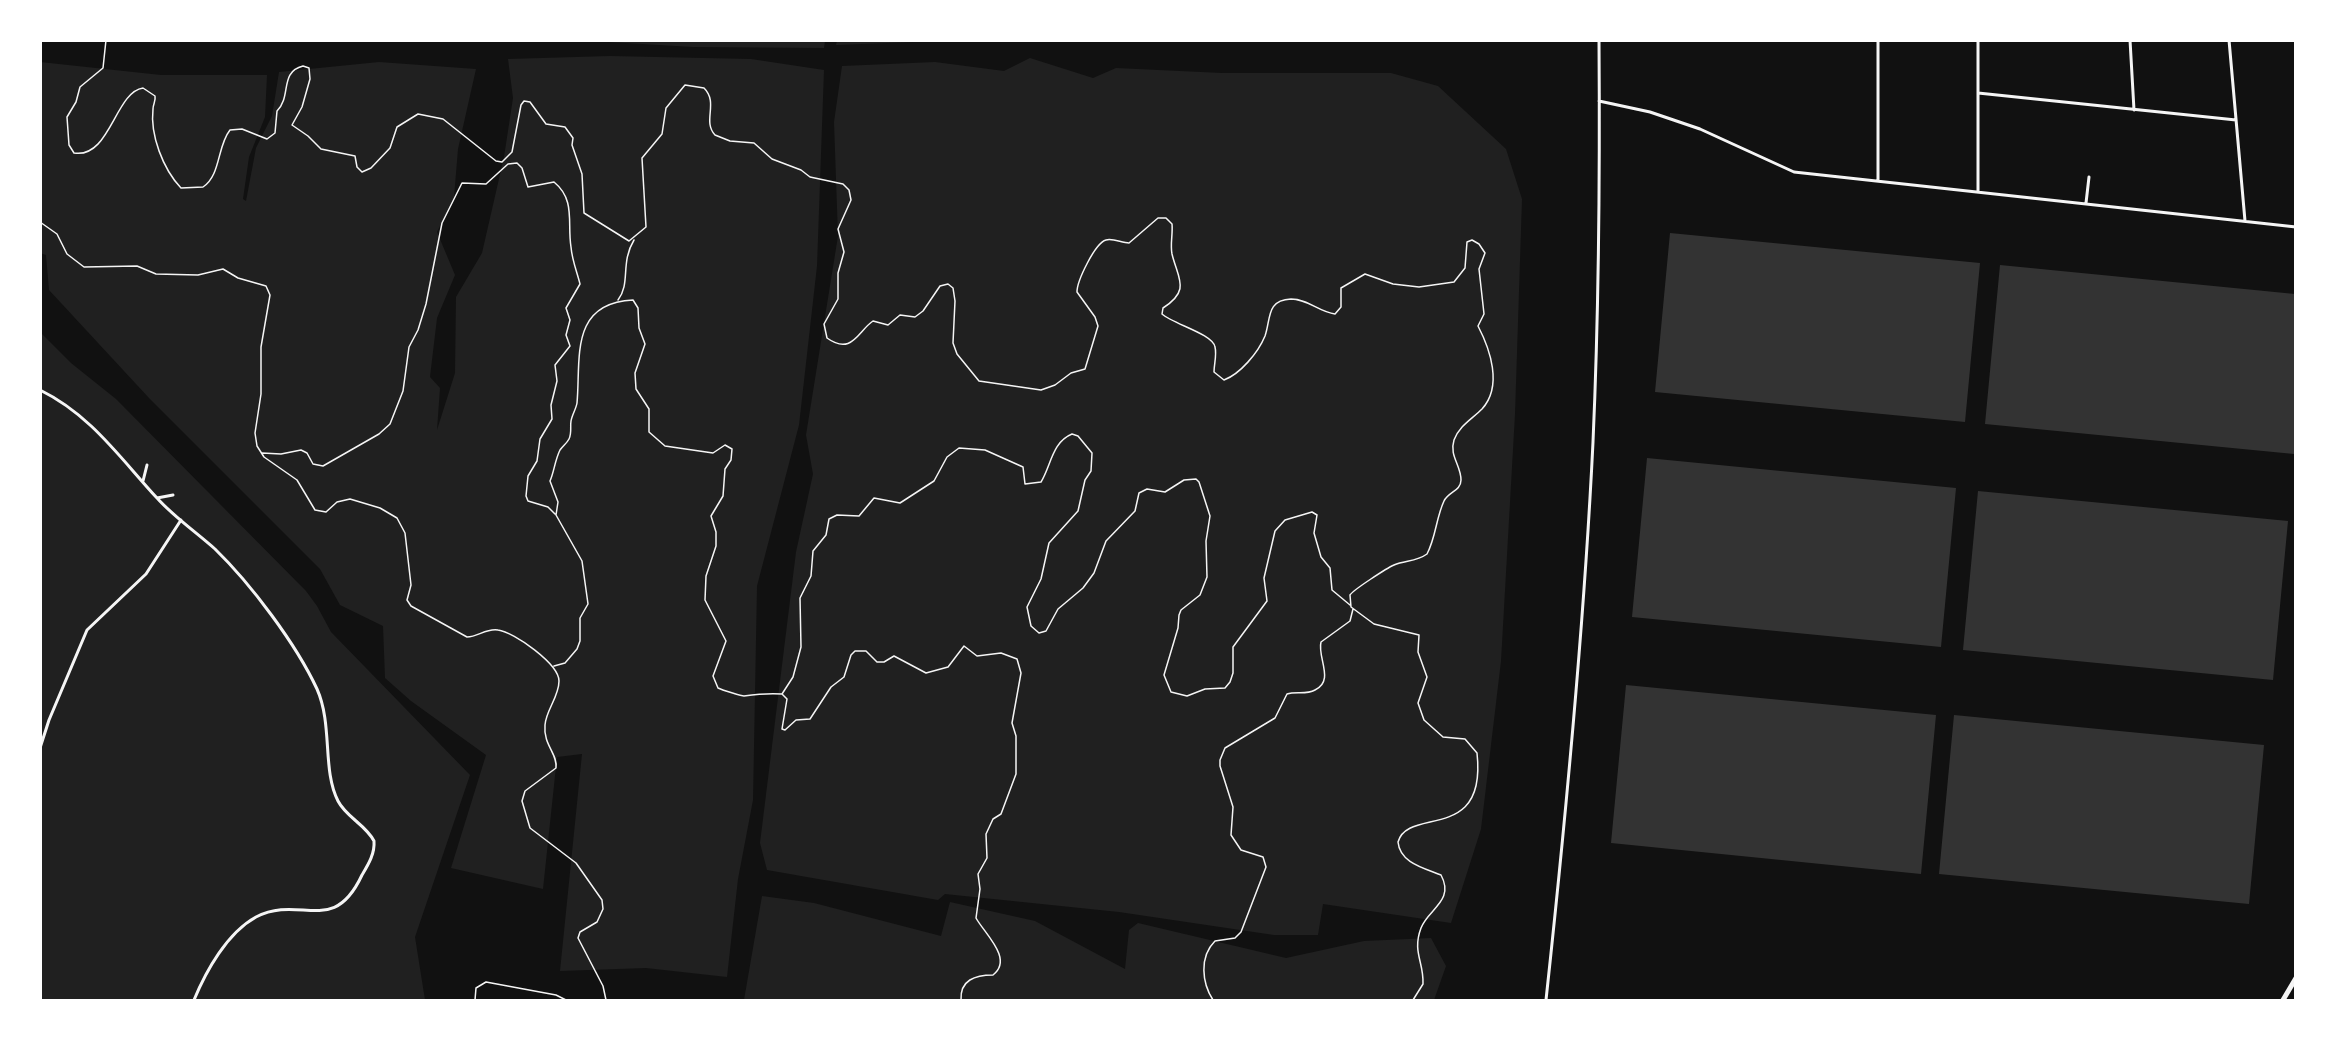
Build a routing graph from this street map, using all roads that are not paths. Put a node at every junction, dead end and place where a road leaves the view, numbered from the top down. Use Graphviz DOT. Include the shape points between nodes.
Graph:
graph roads {
  1 [pos="1599,40"];
  2 [pos="1878,40"];
  3 [pos="1978,40"];
  4 [pos="2130,40"];
  5 [pos="2229,40"];
  6 [pos="1978,93"];
  7 [pos="1599,100"];
  8 [pos="2134,110"];
  9 [pos="2236,120"];
  10 [pos="2089,177"];
  11 [pos="1878,181"];
  12 [pos="1978,192"];
  13 [pos="2086,203"];
  14 [pos="2245,221"];
  15 [pos="2295,227"];
  16 [pos="40,390"];
  17 [pos="147,465"];
  18 [pos="143,481"];
  19 [pos="173,495"];
  20 [pos="157,498"];
  21 [pos="181,520"];
  22 [pos="40,748"];
  23 [pos="2295,978"];
  24 [pos="194,1000"];
  25 [pos="1546,1000"];
  26 [pos="2283,1000"];
  1 -- 7 [label="street"];
  2 -- 11 [label="street"];
  3 -- 6 [label="street"];
  4 -- 8 [label="street"];
  5 -- 9 [label="street"];
  6 -- 8 [label="street"];
  6 -- 12 [label="street"];
  7 -- 11 [label="street" via="1700,129 1789,170"];
  7 -- 25 [label="street" via="1593,445"];
  8 -- 9 [label="street"];
  9 -- 14 [label="street"];
  10 -- 13 [label="street"];
  11 -- 12 [label="street"];
  12 -- 13 [label="street"];
  13 -- 14 [label="street"];
  14 -- 15 [label="street"];
  16 -- 18 [label="street" via="85,418"];
  17 -- 18 [label="street"];
  18 -- 20 [label="street"];
  19 -- 20 [label="street"];
  20 -- 21 [label="street"];
  21 -- 22 [label="street" via="146,574 87,630"];
  21 -- 24 [label="street" via="217,551 249,587 310,676 325,712 335,794 374,846 355,892 343,904 330,909 269,912 248,923 217,957"];
  23 -- 26 [label="highway"];
}
